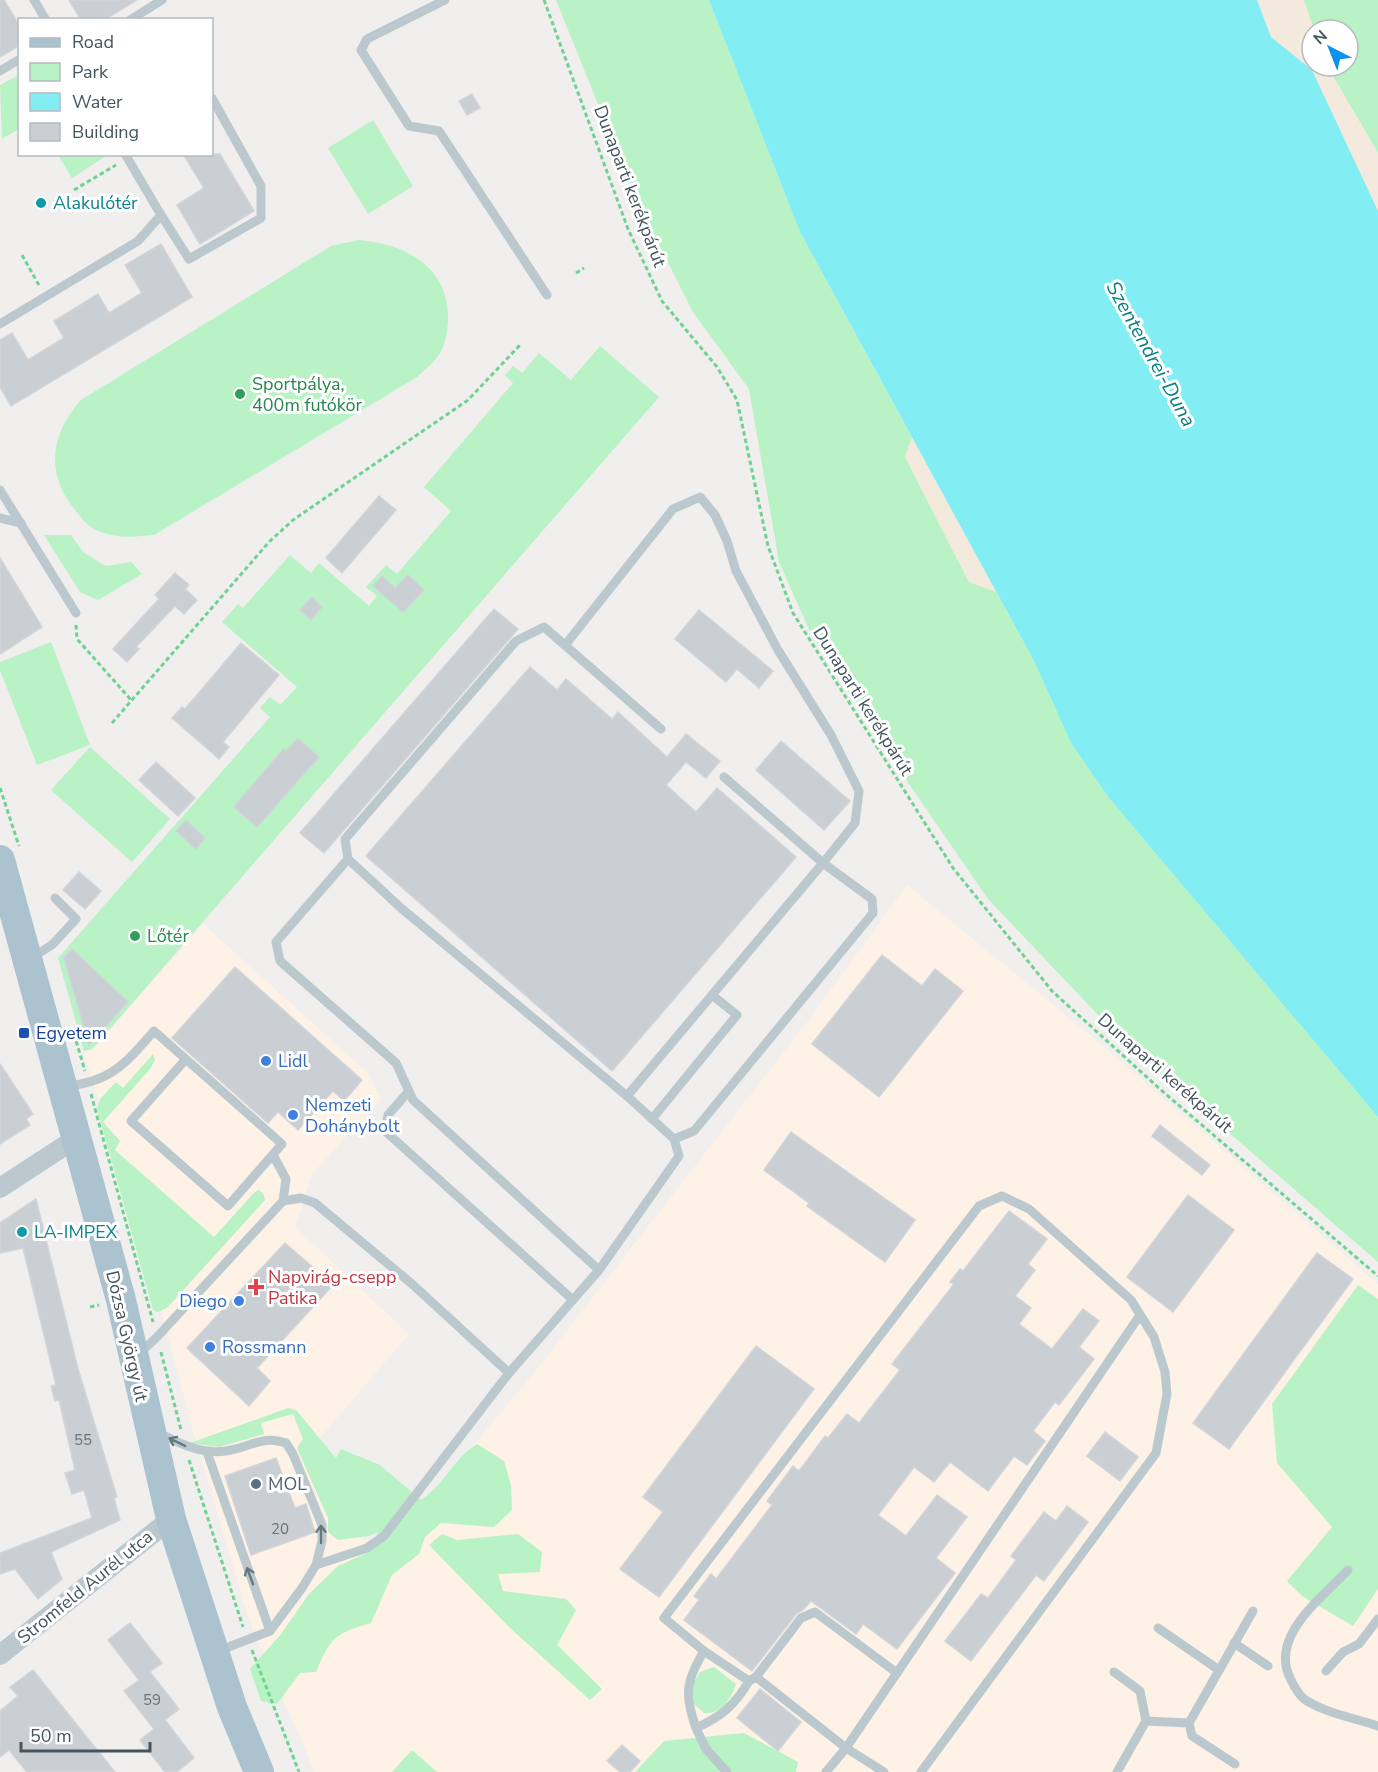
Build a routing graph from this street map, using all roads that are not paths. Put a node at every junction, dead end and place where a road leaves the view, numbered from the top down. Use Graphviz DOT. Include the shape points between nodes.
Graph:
graph roads {
  1 [pos="34,0"];
  2 [pos="162,0"];
  3 [pos="445,0"];
  4 [pos="45,18"];
  5 [pos="133,18"];
  6 [pos="18,60"];
  7 [pos="0,71"];
  8 [pos="213,100"];
  9 [pos="126,156"];
  10 [pos="161,214"];
  11 [pos="547,295"];
  12 [pos="0,324"];
  13 [pos="0,490"];
  14 [pos="0,518"];
  15 [pos="21,523"];
  16 [pos="76,613"];
  17 [pos="566,644"];
  18 [pos="661,729"];
  19 [pos="724,777"];
  20 [pos="348,859"];
  21 [pos="0,860"];
  22 [pos="823,862"];
  23 [pos="55,898"];
  24 [pos="27,960"];
  25 [pos="712,995"];
  26 [pos="186,1059"];
  27 [pos="60,1087"];
  28 [pos="408,1090"];
  29 [pos="627,1096"];
  30 [pos="652,1119"];
  31 [pos="674,1138"];
  32 [pos="75,1139"];
  33 [pos="273,1155"];
  34 [pos="0,1188"];
  35 [pos="283,1201"];
  36 [pos="599,1270"];
  37 [pos="573,1300"];
  38 [pos="1140,1315"];
  39 [pos="134,1358"];
  40 [pos="509,1373"];
  41 [pos="149,1428"];
  42 [pos="207,1452"];
  43 [pos="171,1519"];
  44 [pos="316,1565"];
  45 [pos="1348,1570"];
  46 [pos="1253,1611"];
  47 [pos="1378,1619"];
  48 [pos="1158,1628"];
  49 [pos="270,1631"];
  50 [pos="1234,1643"];
  51 [pos="704,1651"];
  52 [pos="214,1652"];
  53 [pos="0,1655"];
  54 [pos="1268,1666"];
  55 [pos="1219,1671"];
  56 [pos="1326,1671"];
  57 [pos="1114,1672"];
  58 [pos="897,1673"];
  59 [pos="753,1679"];
  60 [pos="1146,1721"];
  61 [pos="1189,1723"];
  62 [pos="1378,1726"];
  63 [pos="696,1728"];
  64 [pos="846,1748"];
  65 [pos="1235,1764"];
  66 [pos="260,1772"];
  67 [pos="727,1772"];
  68 [pos="826,1772"];
  69 [pos="884,1772"];
  70 [pos="921,1772"];
  71 [pos="1118,1772"];
  1 -- 4 [label="lane"];
  2 -- 5 [label="lane"];
  3 -- 11 [label="lane" via="367,39 361,50 409,126 439,131"];
  6 -- 7 [label="lane"];
  8 -- 10 [label="lane" via="261,186 261,218 189,259"];
  9 -- 10 [label="lane"];
  10 -- 12 [label="lane" via="138,241"];
  13 -- 15 [label="lane"];
  14 -- 15 [label="lane"];
  15 -- 16 [label="lane"];
  17 -- 18 [label="lane"];
  17 -- 20 [label="lane" via="544,627 516,641 345,839"];
  17 -- 22 [label="lane" via="673,509 700,497 715,515 736,572 831,735 859,791 855,823"];
  19 -- 22 [label="lane"];
  20 -- 28 [label="lane" via="276,942 280,961 396,1063"];
  20 -- 29 [label="lane"];
  21 -- 24 [label="main road, Dózsa György út"];
  22 -- 25 [label="lane"];
  22 -- 31 [label="lane" via="872,899 873,913 693,1131"];
  23 -- 24 [label="lane" via="76,919 53,944"];
  24 -- 27 [label="main road, Dózsa György út"];
  25 -- 29 [label="lane"];
  25 -- 30 [label="lane" via="737,1015"];
  26 -- 27 [label="lane" via="154,1031 125,1064 107,1077"];
  26 -- 33 [label="lane" via="282,1144"];
  26 -- 33 [label="lane" via="131,1121 228,1206"];
  27 -- 32 [label="main road, Dózsa György út"];
  28 -- 36 [label="lane" via="413,1100"];
  28 -- 37 [label="lane" via="388,1115 385,1131"];
  29 -- 30 [label="lane"];
  30 -- 31 [label="lane"];
  31 -- 36 [label="lane" via="679,1156"];
  32 -- 34 [label="street"];
  32 -- 39 [label="main road, Dózsa György út"];
  33 -- 35 [label="lane" via="286,1179"];
  35 -- 39 [label="lane"];
  35 -- 40 [label="lane" via="301,1198 315,1203 412,1284"];
  36 -- 37 [label="lane"];
  37 -- 40 [label="lane"];
  38 -- 51 [label="lane" via="1131,1300 1029,1209 1002,1196 979,1206 664,1618"];
  38 -- 58 [label="lane"];
  38 -- 70 [label="lane" via="1154,1337 1166,1383 1165,1416 1156,1454"];
  39 -- 41 [label="main road, Dózsa György út"];
  40 -- 44 [label="lane" via="384,1536 367,1548"];
  42 -- 41 [label="lane, one-way"];
  41 -- 43 [label="main road, Dózsa György út"];
  44 -- 42 [label="lane, one-way" via="322,1526 286,1443 264,1438 231,1450"];
  49 -- 42 [label="lane, one-way"];
  43 -- 52 [label="main road, Dózsa György út"];
  43 -- 53 [label="street, Stromfeld Aurél utca"];
  44 -- 49 [label="lane"];
  45 -- 62 [label="lane" via="1295,1626 1284,1651 1284,1668 1302,1697 1313,1704"];
  46 -- 50 [label="lane"];
  47 -- 56 [label="lane" via="1359,1644 1343,1652"];
  48 -- 55 [label="lane"];
  49 -- 52 [label="lane"];
  50 -- 54 [label="lane"];
  50 -- 55 [label="lane"];
  51 -- 59 [label="lane"];
  51 -- 63 [label="lane" via="688,1684 687,1700"];
  52 -- 66 [label="main road, Dózsa György út"];
  55 -- 61 [label="lane"];
  57 -- 60 [label="lane" via="1140,1691"];
  58 -- 59 [label="lane" via="815,1612 801,1618"];
  58 -- 64 [label="lane"];
  59 -- 63 [label="lane" via="725,1713"];
  59 -- 64 [label="lane"];
  60 -- 61 [label="lane"];
  60 -- 71 [label="lane"];
  61 -- 65 [label="lane" via="1192,1736"];
  63 -- 67 [label="lane" via="706,1749"];
  64 -- 68 [label="lane"];
  64 -- 69 [label="lane"];
}
